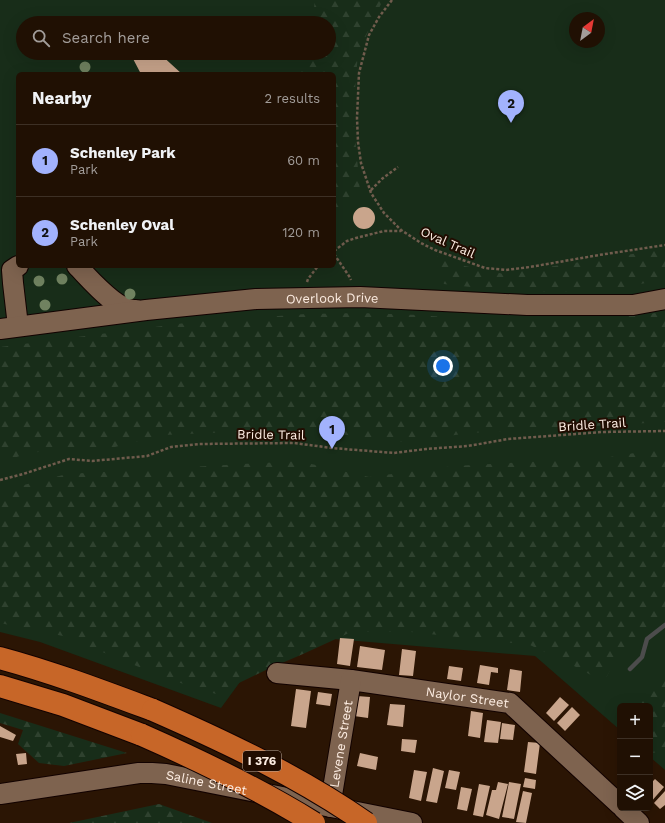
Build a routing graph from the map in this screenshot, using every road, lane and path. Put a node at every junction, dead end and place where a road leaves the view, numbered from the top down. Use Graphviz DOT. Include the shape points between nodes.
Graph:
graph roads {
  1 [pos="392,0"];
  2 [pos="398,167"];
  3 [pos="370,190"];
  4 [pos="401,230"];
  5 [pos="665,245"];
  6 [pos="336,249"];
  7 [pos="336,257"];
  8 [pos="16,267"];
  9 [pos="79,268"];
  10 [pos="360,297"];
  11 [pos="665,299"];
  12 [pos="146,310"];
  13 [pos="9,328"];
  14 [pos="665,431"];
  15 [pos="0,480"];
  16 [pos="0,658"];
  17 [pos="276,673"];
  18 [pos="351,680"];
  19 [pos="0,686"];
  20 [pos="0,794"];
  21 [pos="617,802"];
  22 [pos="330,807"];
  23 [pos="626,811"];
  24 [pos="314,823"];
  25 [pos="366,823"];
  26 [pos="412,823"];
  27 [pos="639,823"];
  1 -- 3 [label="path, Oval Trail" via="369,35 359,73 358,142 361,163"];
  2 -- 3 [label="path"];
  3 -- 4 [label="path, Oval Trail" via="384,213"];
  4 -- 5 [label="path, Oval Trail" via="435,250 485,268 506,270"];
  4 -- 6 [label="path" via="356,238"];
  7 -- 10 [label="path"];
  8 -- 13 [label="street" via="12,270"];
  9 -- 12 [label="street" via="115,303 132,311"];
  10 -- 11 [label="street, Overlook Drive" via="550,305 633,305"];
  10 -- 12 [label="street, Overlook Drive" via="256,300"];
  12 -- 13 [label="street, Overlook Drive"];
  14 -- 15 [label="path, Bridle Trail" via="602,432 508,439 468,446 394,453 294,443 199,444 171,447 147,456 69,459"];
  16 -- 25 [label="highway, I 376, bridge" via="71,680 195,728 276,769"];
  17 -- 18 [label="street, Naylor Street"];
  18 -- 21 [label="street, Naylor Street" via="510,703"];
  18 -- 22 [label="street, Levene Street"];
  19 -- 24 [label="highway, I 376, bridge" via="63,705 142,735 223,772"];
  20 -- 22 [label="street, Saline Street" via="152,773"];
  22 -- 26 [label="street, Saline Street"];
  23 -- 27 [label="street"];
}
